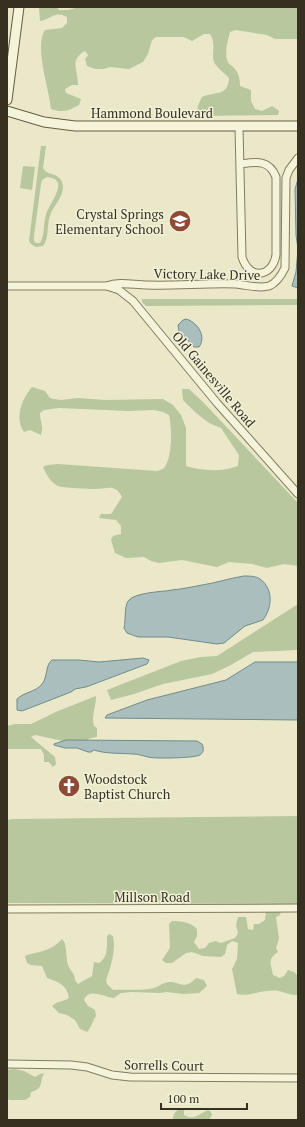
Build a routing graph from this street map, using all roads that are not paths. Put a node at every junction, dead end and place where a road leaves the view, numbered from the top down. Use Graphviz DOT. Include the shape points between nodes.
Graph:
graph roads {
  1 [pos="19,7"];
  2 [pos="7,100"];
  3 [pos="7,111"];
  4 [pos="298,126"];
  5 [pos="239,127"];
  6 [pos="298,158"];
  7 [pos="240,164"];
  8 [pos="7,286"];
  9 [pos="108,286"];
  10 [pos="298,494"];
  11 [pos="298,908"];
  12 [pos="7,910"];
  13 [pos="7,1064"];
  14 [pos="298,1078"];
  1 -- 2 [label="street"];
  3 -- 5 [label="street, Hammond Boulevard" via="44,122 76,126"];
  4 -- 5 [label="street, Hammond Boulevard"];
  5 -- 7 [label="street"];
  6 -- 9 [label="street, Victory Lake Drive" via="286,178 285,268 273,284 263,287 236,284"];
  7 -- 7 [label="street" via="242,257 244,265 249,270 263,273 275,263 276,177 270,166 260,162"];
  8 -- 9 [label="street, Victory Lake Drive"];
  9 -- 10 [label="street, Old Gainesville Road" via="133,301 216,403"];
  11 -- 12 [label="street, Millson Road"];
  13 -- 14 [label="street, Sorrells Court" via="71,1065 130,1078"];
}
